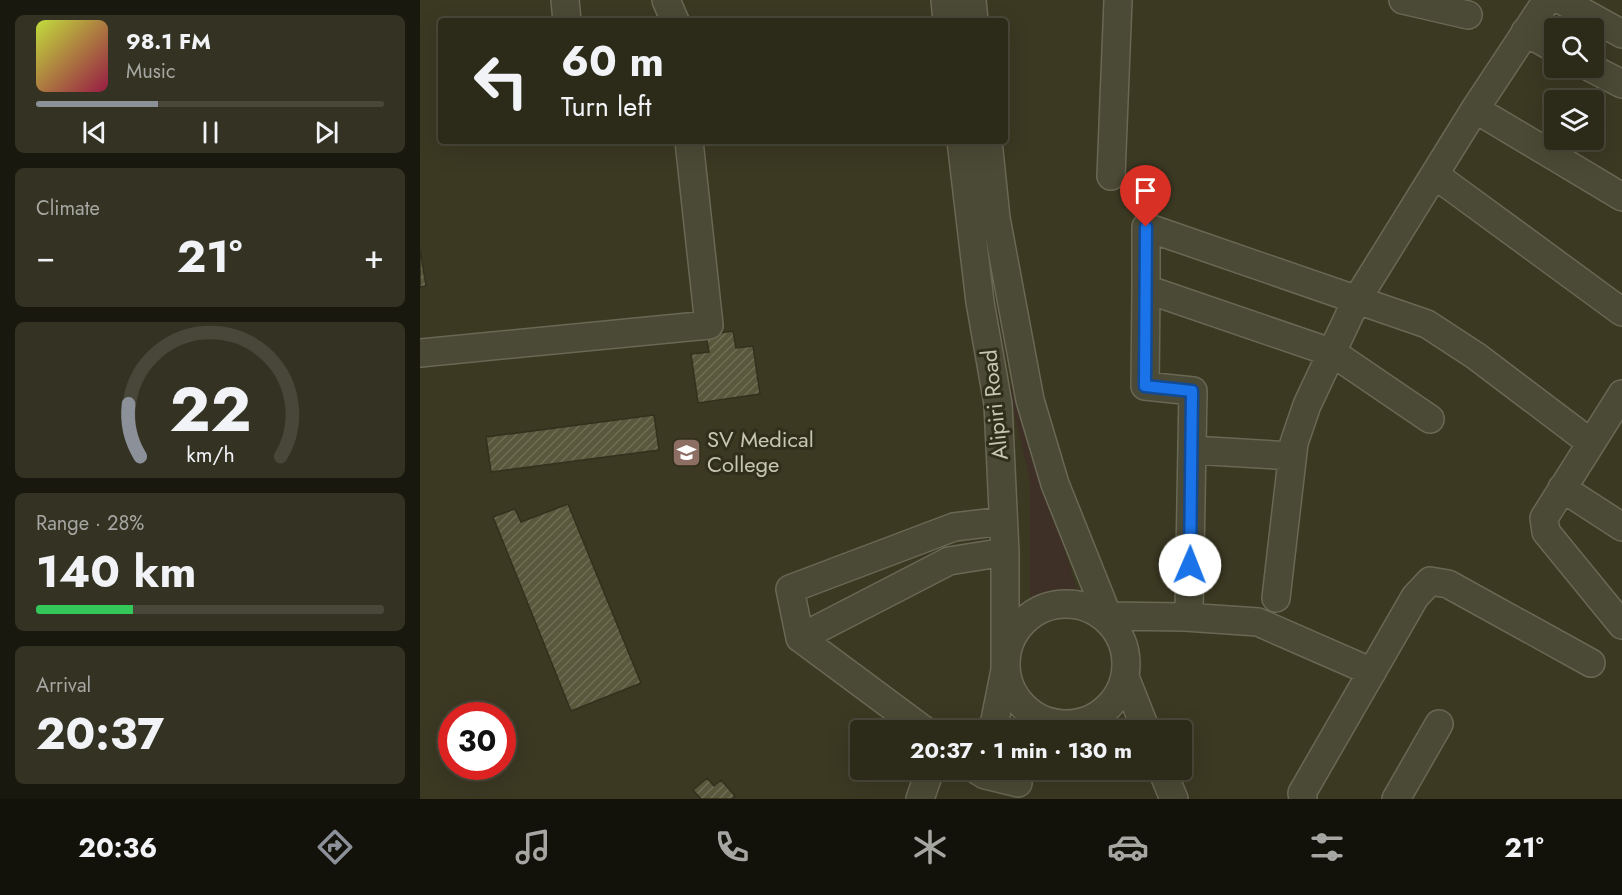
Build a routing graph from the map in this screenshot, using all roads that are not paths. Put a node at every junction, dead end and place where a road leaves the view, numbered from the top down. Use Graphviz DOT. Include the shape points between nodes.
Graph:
graph roads {
  1 [pos="565,0"];
  2 [pos="666,0"];
  3 [pos="945,0"];
  4 [pos="972,0"];
  5 [pos="1118,0"];
  6 [pos="1403,0"];
  7 [pos="1547,0"];
  8 [pos="1561,0"];
  9 [pos="1468,15"];
  10 [pos="567,18"];
  11 [pos="674,18"];
  12 [pos="947,18"];
  13 [pos="974,18"];
  14 [pos="1525,32"];
  15 [pos="1622,34"];
  16 [pos="1544,42"];
  17 [pos="1604,75"];
  18 [pos="1622,84"];
  19 [pos="1475,109"];
  20 [pos="689,144"];
  21 [pos="961,144"];
  22 [pos="987,144"];
  23 [pos="1435,175"];
  24 [pos="1111,176"];
  25 [pos="1622,196"];
  26 [pos="1146,289"];
  27 [pos="1356,301"];
  28 [pos="1622,312"];
  29 [pos="420,353"];
  30 [pos="1333,353"];
  31 [pos="1622,394"];
  32 [pos="1430,419"];
  33 [pos="1605,436"];
  34 [pos="1192,450"];
  35 [pos="1292,456"];
  36 [pos="1562,488"];
  37 [pos="1003,521"];
  38 [pos="1622,527"];
  39 [pos="1005,552"];
  40 [pos="1276,598"];
  41 [pos="1185,617"];
  42 [pos="1110,620"];
  43 [pos="1622,625"];
  44 [pos="800,638"];
  45 [pos="1591,663"];
  46 [pos="1005,670"];
  47 [pos="1372,672"];
  48 [pos="1125,677"];
  49 [pos="911,720"];
  50 [pos="995,720"];
  51 [pos="1046,720"];
  52 [pos="1087,720"];
  53 [pos="1142,720"];
  54 [pos="1439,724"];
  55 [pos="927,780"];
  56 [pos="995,780"];
  57 [pos="1166,780"];
  58 [pos="1019,784"];
  59 [pos="920,799"];
  60 [pos="1174,799"];
  61 [pos="1303,799"];
  62 [pos="1396,799"];
  1 -- 10 [label="street"];
  2 -- 11 [label="street"];
  3 -- 12 [label="street"];
  4 -- 13 [label="street"];
  5 -- 24 [label="street"];
  6 -- 9 [label="street"];
  7 -- 14 [label="street"];
  8 -- 15 [label="street"];
  14 -- 16 [label="street"];
  14 -- 19 [label="street"];
  17 -- 18 [label="street"];
  19 -- 23 [label="street"];
  19 -- 25 [label="street"];
  20 -- 29 [label="street" via="709,326"];
  21 -- 37 [label="street, Alipiri Road" via="980,302 998,404"];
  22 -- 42 [label="street, Alipiri Road" via="996,218 1030,400 1055,484"];
  23 -- 27 [label="street"];
  23 -- 28 [label="street"];
  26 -- 27 [label="street" via="1146,227"];
  26 -- 30 [label="street"];
  26 -- 34 [label="street" via="1145,386 1192,391"];
  27 -- 30 [label="street"];
  27 -- 33 [label="street" via="1427,324"];
  30 -- 32 [label="street"];
  30 -- 35 [label="street" via="1307,405"];
  31 -- 33 [label="street"];
  33 -- 36 [label="street"];
  34 -- 35 [label="street"];
  34 -- 41 [label="street" via="1190,611"];
  35 -- 40 [label="street"];
  36 -- 38 [label="street"];
  36 -- 43 [label="street" via="1544,518 1546,532"];
  37 -- 39 [label="street, Alipiri Road"];
  37 -- 44 [label="street" via="954,527 790,589"];
  39 -- 44 [label="street" via="949,561"];
  39 -- 46 [label="street, Alipiri Road"];
  41 -- 42 [label="street"];
  41 -- 47 [label="street" via="1258,622"];
  42 -- 46 [label="street" via="1079,605 1060,604 1042,609 1026,618 1014,633"];
  42 -- 48 [label="street" via="1126,658"];
  44 -- 49 [label="street"];
  45 -- 47 [label="street" via="1448,584 1430,581 1415,597"];
  46 -- 50 [label="street"];
  46 -- 51 [label="street" via="1020,703"];
  47 -- 61 [label="street" via="1302,793"];
  48 -- 52 [label="street" via="1118,695 1106,709"];
  48 -- 53 [label="street"];
  54 -- 62 [label="street"];
  55 -- 59 [label="street"];
  56 -- 58 [label="street"];
  57 -- 60 [label="street"];
}
